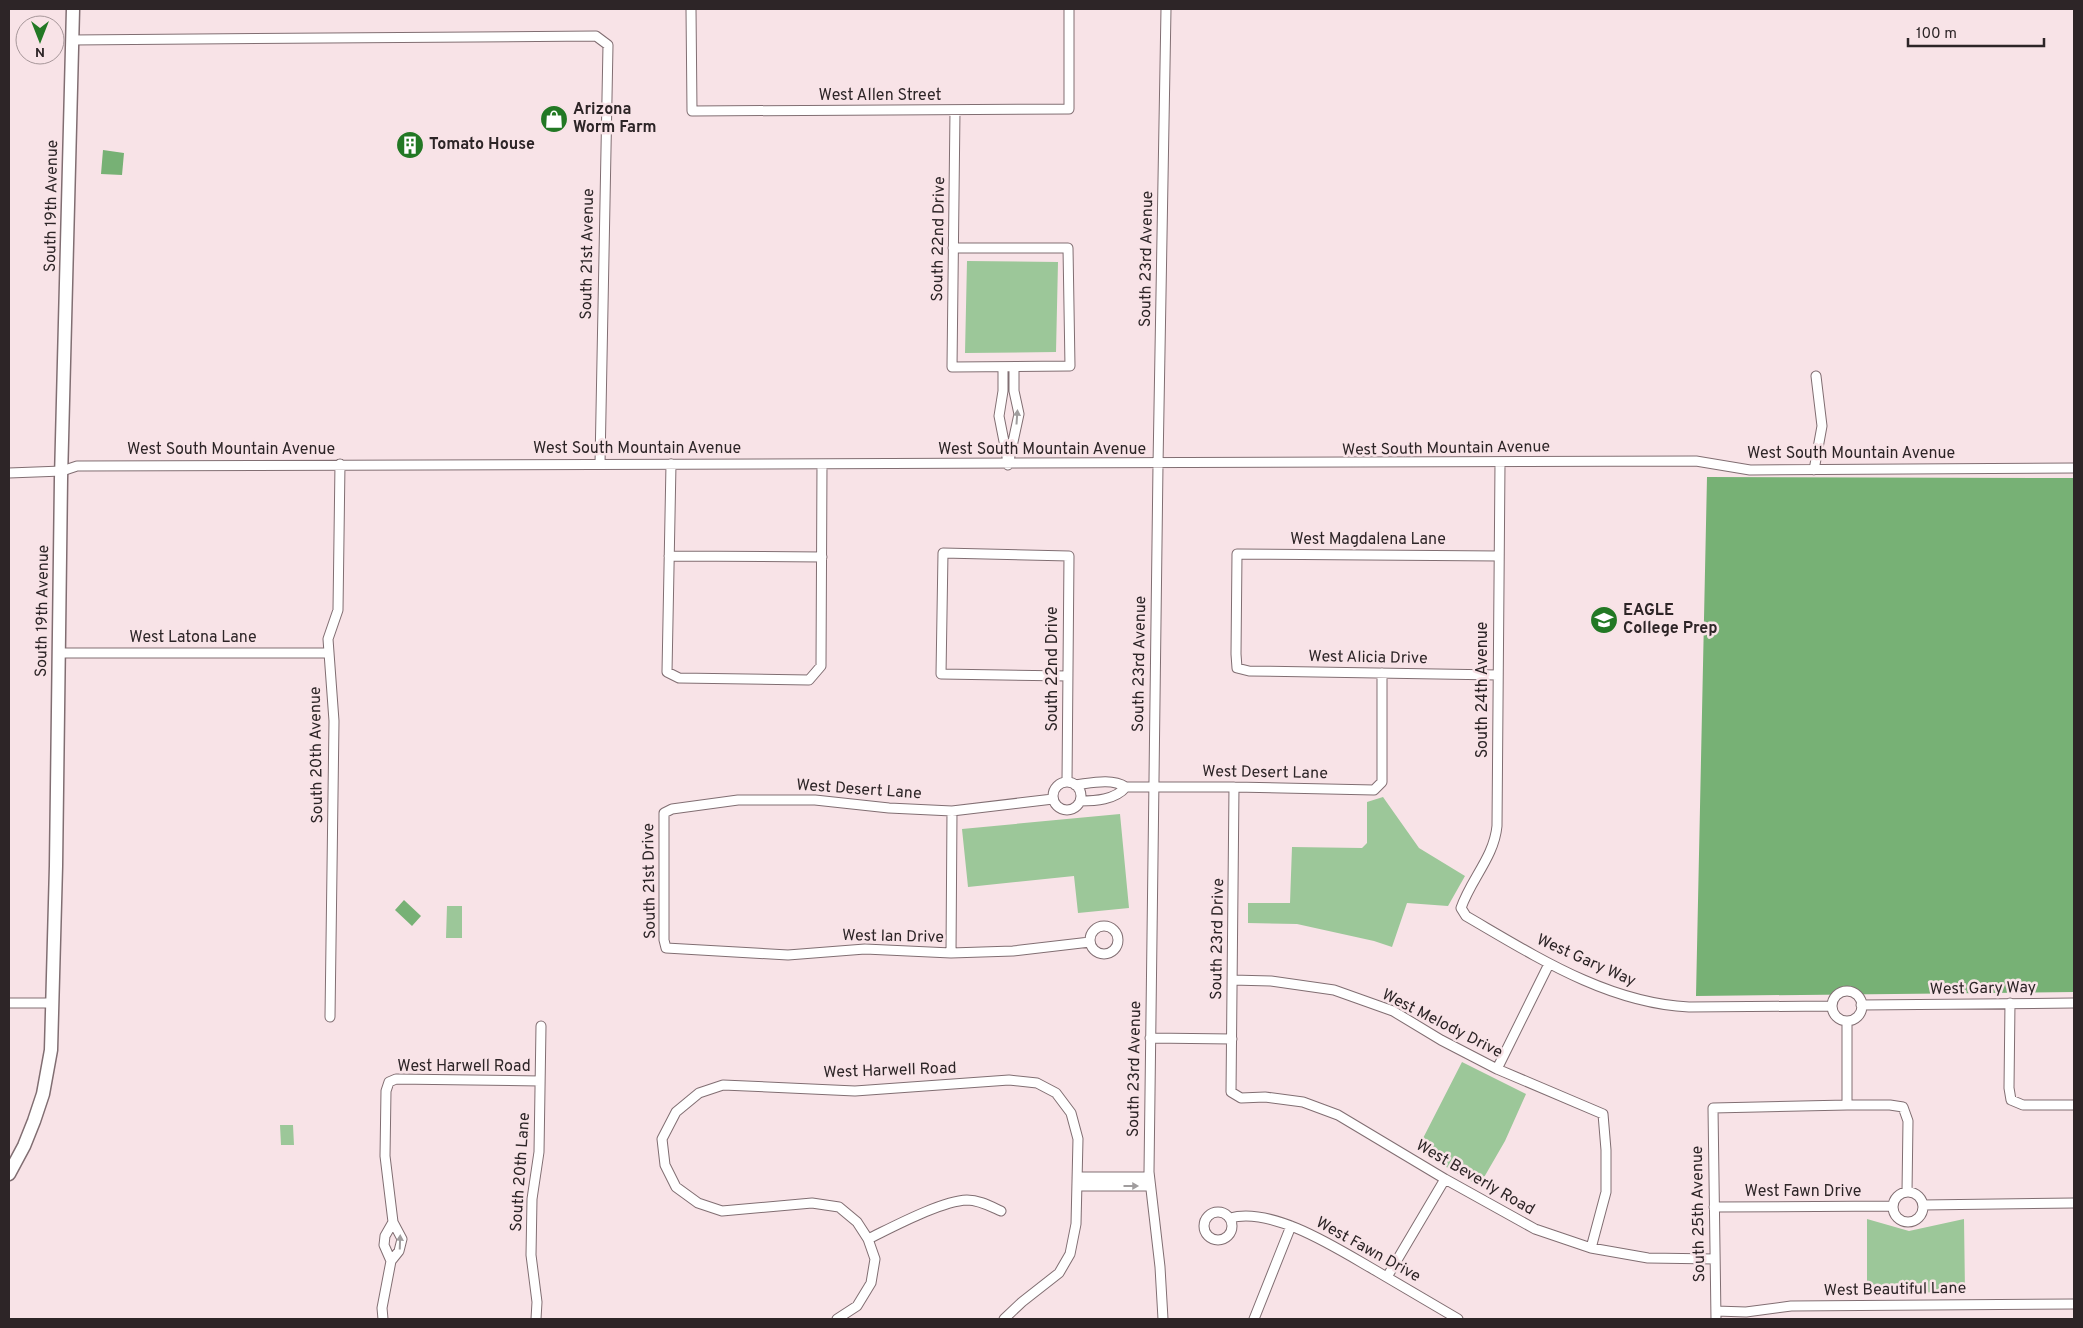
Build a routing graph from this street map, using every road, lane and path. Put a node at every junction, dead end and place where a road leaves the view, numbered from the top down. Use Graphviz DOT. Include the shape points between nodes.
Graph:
graph roads {
  1 [pos="72,9"];
  2 [pos="691,9"];
  3 [pos="1069,9"];
  4 [pos="1166,9"];
  5 [pos="72,40"];
  6 [pos="955,111"];
  7 [pos="953,248"];
  8 [pos="1003,368"];
  9 [pos="1014,368"];
  10 [pos="1816,376"];
  11 [pos="340,464"];
  12 [pos="600,464"];
  13 [pos="671,464"];
  14 [pos="822,464"];
  15 [pos="1500,464"];
  16 [pos="1008,465"];
  17 [pos="1158,465"];
  18 [pos="2074,468"];
  19 [pos="1814,470"];
  20 [pos="62,471"];
  21 [pos="9,473"];
  22 [pos="669,556"];
  23 [pos="1499,556"];
  24 [pos="822,557"];
  25 [pos="58,653"];
  26 [pos="328,653"];
  27 [pos="1238,668"];
  28 [pos="1382,673"];
  29 [pos="1498,675"];
  30 [pos="1068,676"];
  31 [pos="1100,783"];
  32 [pos="1071,784"];
  33 [pos="1153,787"];
  34 [pos="1234,787"];
  35 [pos="1126,788"];
  36 [pos="1053,799"];
  37 [pos="1101,799"];
  38 [pos="1080,801"];
  39 [pos="952,811"];
  40 [pos="664,813"];
  41 [pos="1461,908"];
  42 [pos="1090,942"];
  43 [pos="666,948"];
  44 [pos="951,953"];
  45 [pos="1549,964"];
  46 [pos="1232,980"];
  47 [pos="53,1003"];
  48 [pos="2010,1003"];
  49 [pos="2074,1003"];
  50 [pos="9,1004"];
  51 [pos="1861,1005"];
  52 [pos="1832,1006"];
  53 [pos="330,1017"];
  54 [pos="1847,1021"];
  55 [pos="541,1026"];
  56 [pos="1150,1038"];
  57 [pos="1232,1039"];
  58 [pos="1497,1069"];
  59 [pos="540,1081"];
  60 [pos="1231,1092"];
  61 [pos="1847,1105"];
  62 [pos="2074,1105"];
  63 [pos="9,1174"];
  64 [pos="1445,1179"];
  65 [pos="1077,1182"];
  66 [pos="1149,1182"];
  67 [pos="1907,1192"];
  68 [pos="2074,1203"];
  69 [pos="1923,1205"];
  70 [pos="1893,1206"];
  71 [pos="1714,1207"];
  72 [pos="1000,1211"];
  73 [pos="1230,1218"];
  74 [pos="393,1222"];
  75 [pos="1291,1226"];
  76 [pos="868,1238"];
  77 [pos="1591,1248"];
  78 [pos="1715,1259"];
  79 [pos="391,1261"];
  80 [pos="1387,1277"];
  81 [pos="2074,1304"];
  82 [pos="1716,1315"];
  83 [pos="382,1319"];
  84 [pos="536,1319"];
  85 [pos="837,1319"];
  86 [pos="1004,1319"];
  87 [pos="1164,1319"];
  88 [pos="1254,1319"];
  89 [pos="1458,1319"];
  1 -- 5 [label="main road, South 19th Avenue"];
  2 -- 6 [label="street, West Allen Street" via="692,111"];
  3 -- 6 [label="street, West Allen Street" via="1069,110"];
  4 -- 17 [label="street, South 23rd Avenue"];
  5 -- 12 [label="street, South 21st Avenue" via="596,36 608,46"];
  5 -- 20 [label="main road, South 19th Avenue"];
  6 -- 7 [label="street, South 22nd Drive"];
  7 -- 8 [label="street, South 22nd Drive" via="952,367"];
  7 -- 9 [label="street" via="1068,248 1070,366"];
  8 -- 9 [label="street"];
  8 -- 16 [label="street" via="999,416"];
  16 -- 9 [label="street, one-way" via="1019,414"];
  10 -- 19 [label="street" via="1822,426"];
  11 -- 12 [label="street, West South Mountain Avenue"];
  11 -- 20 [label="street, West South Mountain Avenue" via="77,466"];
  11 -- 26 [label="street, South 20th Avenue" via="338,610 329,632"];
  12 -- 13 [label="street, West South Mountain Avenue"];
  13 -- 14 [label="street, West South Mountain Avenue"];
  13 -- 22 [label="street"];
  14 -- 16 [label="street, West South Mountain Avenue"];
  14 -- 24 [label="street"];
  15 -- 17 [label="street, West South Mountain Avenue"];
  15 -- 19 [label="street, West South Mountain Avenue" via="1696,461 1750,470"];
  15 -- 23 [label="street, South 24th Avenue"];
  16 -- 17 [label="street, West South Mountain Avenue"];
  17 -- 33 [label="street, South 23rd Avenue"];
  18 -- 19 [label="street, West South Mountain Avenue"];
  20 -- 21 [label="street, West South Mountain Avenue"];
  20 -- 25 [label="main road, South 19th Avenue"];
  22 -- 24 [label="street"];
  22 -- 24 [label="street" via="667,672 678,678 809,680 821,666"];
  23 -- 27 [label="street, West Magdalena Lane" via="1237,554"];
  23 -- 29 [label="street, South 24th Avenue"];
  25 -- 26 [label="street, West Latona Lane"];
  25 -- 47 [label="main road, South 19th Avenue"];
  26 -- 53 [label="street, South 20th Avenue" via="334,721"];
  27 -- 28 [label="street, West Alicia Drive" via="1249,671"];
  28 -- 29 [label="street, West Alicia Drive"];
  28 -- 34 [label="street, West Desert Lane" via="1382,782 1374,790"];
  29 -- 41 [label="street, South 24th Avenue" via="1496,839"];
  30 -- 30 [label="street, South 22nd Drive" via="1069,556 943,553 941,674"];
  30 -- 32 [label="street, South 22nd Drive"];
  31 -- 32 [label="street, West Desert Lane"];
  31 -- 35 [label="street, West Desert Lane" via="1118,783"];
  31 -- 37 [label="street"];
  32 -- 36 [label="street" via="1056,788"];
  32 -- 38 [label="street" via="1080,793"];
  33 -- 34 [label="street, West Desert Lane"];
  33 -- 35 [label="street, West Desert Lane"];
  33 -- 56 [label="street, South 23rd Avenue"];
  34 -- 46 [label="street, South 23rd Drive"];
  35 -- 37 [label="street, West Desert Lane" via="1121,794"];
  36 -- 38 [label="street" via="1058,808 1066,810 1074,808"];
  36 -- 39 [label="street, West Desert Lane"];
  37 -- 38 [label="street, West Desert Lane"];
  39 -- 40 [label="street, West Desert Lane" via="815,800 738,800 672,809"];
  39 -- 44 [label="street"];
  40 -- 43 [label="street, South 21st Drive"];
  41 -- 45 [label="street, West Gary Way" via="1466,916"];
  42 -- 44 [label="street, West Ian Drive" via="1013,951"];
  43 -- 44 [label="street, West Ian Drive" via="788,955 866,949"];
  45 -- 52 [label="street, West Gary Way" via="1619,994 1666,1006"];
  45 -- 58 [label="street"];
  46 -- 57 [label="street, South 23rd Drive"];
  46 -- 58 [label="street, West Melody Drive" via="1271,980 1334,990 1393,1011"];
  47 -- 50 [label="street"];
  47 -- 63 [label="main road, South 19th Avenue" via="51,1050 43,1094 24,1146"];
  48 -- 49 [label="street, West Gary Way"];
  48 -- 51 [label="street, West Gary Way"];
  48 -- 62 [label="street" via="2011,1100 2023,1105"];
  51 -- 52 [label="street" via="1856,994 1844,992 1834,998"];
  51 -- 54 [label="street" via="1856,1018"];
  52 -- 54 [label="street" via="1834,1015"];
  54 -- 61 [label="street"];
  55 -- 59 [label="street, South 20th Lane"];
  56 -- 57 [label="street"];
  56 -- 66 [label="street, South 23rd Avenue"];
  57 -- 60 [label="street, South 23rd Drive"];
  58 -- 77 [label="street, West Melody Drive" via="1603,1114 1606,1192"];
  59 -- 74 [label="street, West Harwell Road" via="396,1079 389,1082 386,1091 385,1156"];
  59 -- 84 [label="street, South 20th Lane" via="539,1152 532,1199 531,1246"];
  60 -- 64 [label="street, West Beverly Road" via="1241,1098 1304,1102 1338,1115"];
  61 -- 67 [label="street" via="1890,1104 1903,1107 1908,1121"];
  61 -- 71 [label="street, South 25th Avenue" via="1713,1108"];
  64 -- 77 [label="street, West Beverly Road" via="1535,1229"];
  64 -- 80 [label="street"];
  65 -- 66 [label="street"];
  65 -- 76 [label="street, West Harwell Road" via="1078,1139 1072,1113 1056,1093 1037,1083 1009,1080 854,1091 723,1085 699,1093 676,1112 662,1139 665,1165 676,1187 698,1203 722,1211 812,1203 839,1207 857,1222"];
  65 -- 86 [label="street" via="1076,1224 1070,1254 1059,1273"];
  66 -- 87 [label="street, South 23rd Avenue"];
  67 -- 69 [label="street" via="1918,1195"];
  67 -- 70 [label="street" via="1896,1198"];
  68 -- 69 [label="street"];
  69 -- 70 [label="street" via="1921,1214 1911,1221 1898,1218"];
  70 -- 71 [label="street, West Fawn Drive"];
  71 -- 78 [label="street, South 25th Avenue"];
  72 -- 76 [label="street" via="982,1202 966,1200 942,1206"];
  73 -- 75 [label="street, West Fawn Drive" via="1249,1216"];
  74 -- 79 [label="street" via="384,1245"];
  79 -- 74 [label="street, one-way" via="400,1251 401,1244"];
  75 -- 80 [label="street, West Fawn Drive" via="1317,1236"];
  75 -- 88 [label="street"];
  76 -- 85 [label="street" via="875,1259 871,1283 856,1306"];
  77 -- 78 [label="street, West Beverly Road" via="1648,1258"];
  78 -- 82 [label="street, South 25th Avenue"];
  79 -- 83 [label="street"];
  80 -- 89 [label="street, West Fawn Drive"];
  81 -- 82 [label="street, West Beautiful Lane" via="1791,1306"];
}
